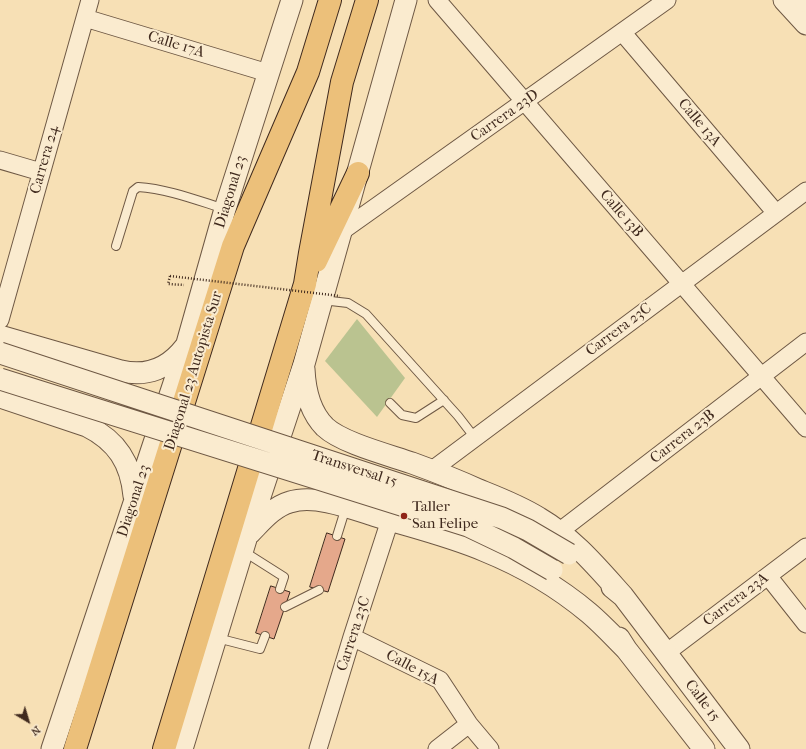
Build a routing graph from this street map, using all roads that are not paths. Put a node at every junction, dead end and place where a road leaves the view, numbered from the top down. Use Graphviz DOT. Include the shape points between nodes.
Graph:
graph roads {
  1 [pos="90,0"];
  2 [pos="292,0"];
  3 [pos="330,0"];
  4 [pos="367,0"];
  5 [pos="406,0"];
  6 [pos="437,0"];
  7 [pos="667,0"];
  8 [pos="784,0"];
  9 [pos="85,18"];
  10 [pos="806,24"];
  11 [pos="622,32"];
  12 [pos="268,73"];
  13 [pos="524,102"];
  14 [pos="0,160"];
  15 [pos="41,172"];
  16 [pos="358,173"];
  17 [pos="806,191"];
  18 [pos="225,209"];
  19 [pos="776,213"];
  20 [pos="342,231"];
  21 [pos="116,246"];
  22 [pos="305,284"];
  23 [pos="681,284"];
  24 [pos="331,298"];
  25 [pos="0,320"];
  26 [pos="0,336"];
  27 [pos="806,342"];
  28 [pos="186,347"];
  29 [pos="0,353"];
  30 [pos="304,364"];
  31 [pos="762,376"];
  32 [pos="0,379"];
  33 [pos="0,397"];
  34 [pos="444,400"];
  35 [pos="390,403"];
  36 [pos="806,428"];
  37 [pos="475,438"];
  38 [pos="432,470"];
  39 [pos="134,500"];
  40 [pos="346,507"];
  41 [pos="390,520"];
  42 [pos="560,531"];
  43 [pos="337,536"];
  44 [pos="245,544"];
  45 [pos="806,547"];
  46 [pos="768,576"];
  47 [pos="280,589"];
  48 [pos="319,590"];
  49 [pos="623,596"];
  50 [pos="285,607"];
  51 [pos="806,624"];
  52 [pos="264,636"];
  53 [pos="352,637"];
  54 [pos="216,638"];
  55 [pos="626,649"];
  56 [pos="666,653"];
  57 [pos="643,671"];
  58 [pos="469,724"];
  59 [pos="52,749"];
  60 [pos="75,749"];
  61 [pos="164,749"];
  62 [pos="182,749"];
  63 [pos="318,749"];
  64 [pos="437,749"];
  65 [pos="490,749"];
  66 [pos="704,749"];
  67 [pos="738,749"];
  1 -- 9 [label="street, Carrera 24"];
  2 -- 12 [label="street, Diagonal 23"];
  3 -- 60 [label="main road, Diagonal 23 Autopista Sur" via="308,72 233,246"];
  4 -- 22 [label="main road" via="342,82"];
  5 -- 16 [label="street"];
  6 -- 13 [label="street, Calle 13B"];
  7 -- 11 [label="street, Carrera 23D"];
  8 -- 10 [label="street"];
  9 -- 12 [label="street, Calle 17A"];
  9 -- 15 [label="street, Carrera 24"];
  11 -- 13 [label="street, Carrera 23D"];
  11 -- 19 [label="street, Calle 13A"];
  12 -- 18 [label="street, Diagonal 23"];
  13 -- 20 [label="street, Carrera 23D"];
  13 -- 23 [label="street, Calle 13B"];
  14 -- 15 [label="street"];
  15 -- 25 [label="street, Carrera 24"];
  16 -- 20 [label="street"];
  16 -- 22 [label="main road"];
  17 -- 19 [label="street, Carrera 23C"];
  18 -- 21 [label="lane" via="152,188 138,187 133,191"];
  18 -- 28 [label="street, Diagonal 23"];
  19 -- 23 [label="street, Carrera 23C"];
  20 -- 24 [label="street"];
  22 -- 61 [label="main road"];
  23 -- 31 [label="street, Calle 13B"];
  23 -- 37 [label="street, Carrera 23C"];
  24 -- 30 [label="street"];
  24 -- 34 [label="lane" via="348,303 366,314"];
  26 -- 28 [label="street" via="133,373 162,367 176,358"];
  27 -- 31 [label="street, Carrera 23B"];
  28 -- 39 [label="street, Diagonal 23"];
  29 -- 49 [label="street, Transversal 15, bridge" via="502,518 569,554"];
  30 -- 38 [label="street" via="311,407 326,428 351,442"];
  30 -- 44 [label="street"];
  31 -- 36 [label="street, Calle 13B"];
  31 -- 42 [label="street, Carrera 23B"];
  32 -- 55 [label="street, Transversal 15, bridge" via="468,526 514,548 574,586 600,610"];
  33 -- 39 [label="street" via="87,426 105,437 128,467 133,483"];
  34 -- 35 [label="lane" via="416,418 402,415"];
  34 -- 37 [label="lane"];
  37 -- 38 [label="street, Carrera 23C"];
  38 -- 42 [label="street" via="518,507"];
  39 -- 59 [label="street, Diagonal 23"];
  40 -- 41 [label="street"];
  40 -- 43 [label="lane"];
  40 -- 44 [label="street" via="309,499 290,502 267,515"];
  41 -- 53 [label="street, Carrera 23C"];
  41 -- 55 [label="street" via="468,544 512,563 555,587 574,601"];
  42 -- 49 [label="street" via="577,545"];
  44 -- 47 [label="lane" via="284,577"];
  44 -- 54 [label="street"];
  45 -- 46 [label="street, Carrera 23A"];
  46 -- 51 [label="street"];
  46 -- 56 [label="street, Carrera 23A"];
  48 -- 50 [label="lane"];
  49 -- 56 [label="street, Transversal 15"];
  52 -- 54 [label="lane" via="260,649"];
  53 -- 58 [label="street, Calle 15A" via="440,680"];
  53 -- 63 [label="street, Carrera 23C"];
  54 -- 62 [label="street"];
  55 -- 57 [label="street, Transversal 15"];
  56 -- 67 [label="street, Calle 15"];
  57 -- 66 [label="street, Calle 15"];
  58 -- 64 [label="street"];
  58 -- 65 [label="street, Calle 15A"];
}
